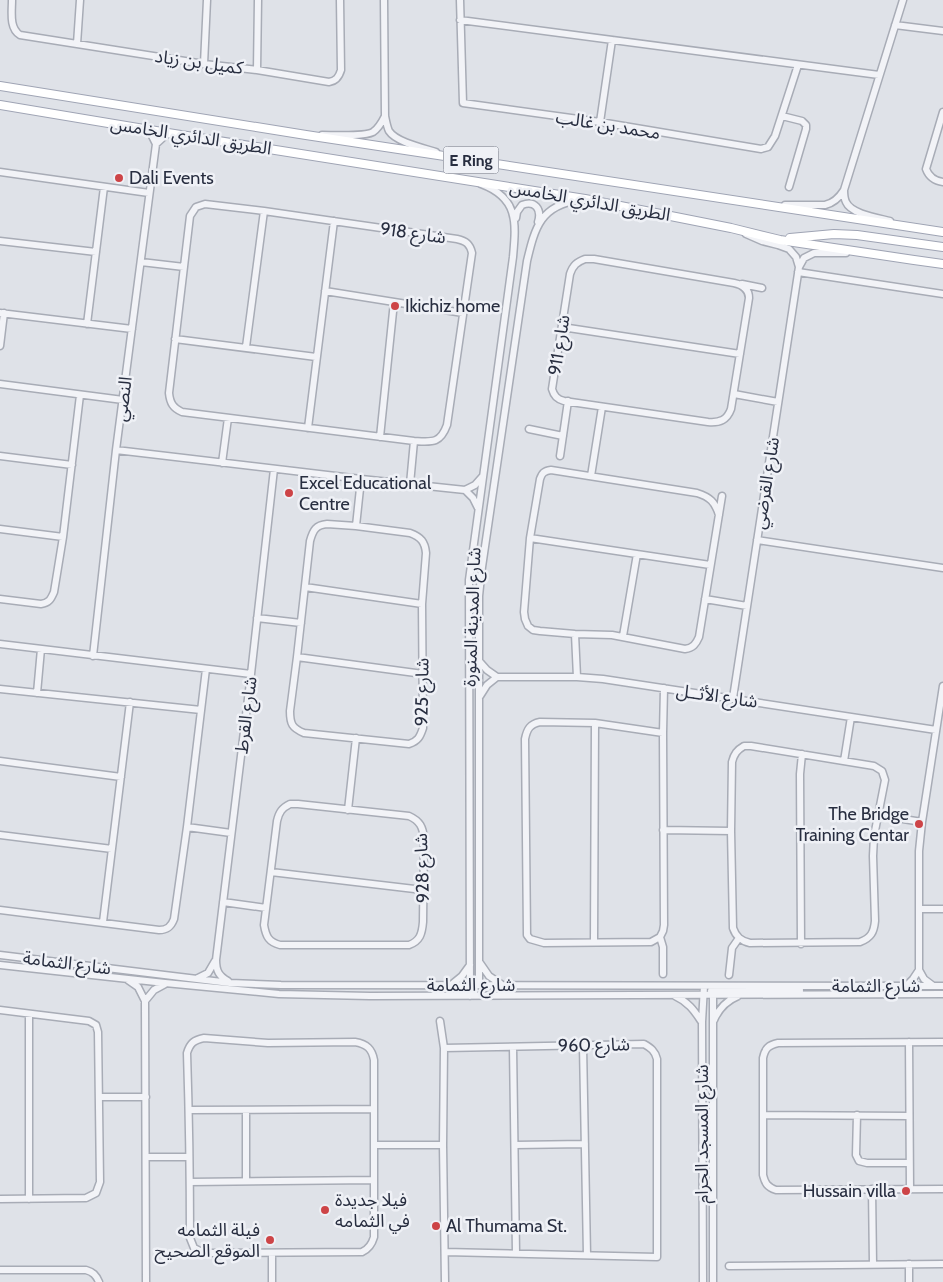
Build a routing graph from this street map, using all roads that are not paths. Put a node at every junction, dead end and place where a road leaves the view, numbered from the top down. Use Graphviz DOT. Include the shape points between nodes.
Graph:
graph roads {
  1 [pos="12,0"];
  2 [pos="80,0"];
  3 [pos="207,0"];
  4 [pos="258,0"];
  5 [pos="340,0"];
  6 [pos="384,0"];
  7 [pos="460,0"];
  8 [pos="903,0"];
  9 [pos="460,20"];
  10 [pos="895,25"];
  11 [pos="943,31"];
  12 [pos="612,40"];
  13 [pos="77,44"];
  14 [pos="204,64"];
  15 [pos="798,65"];
  16 [pos="257,70"];
  17 [pos="879,76"];
  18 [pos="0,86"];
  19 [pos="0,106"];
  20 [pos="943,112"];
  21 [pos="385,116"];
  22 [pos="782,116"];
  23 [pos="600,122"];
  24 [pos="149,130"];
  25 [pos="168,133"];
  26 [pos="306,135"];
  27 [pos="156,144"];
  28 [pos="448,156"];
  29 [pos="0,172"];
  30 [pos="465,179"];
  31 [pos="943,182"];
  32 [pos="104,187"];
  33 [pos="789,187"];
  34 [pos="844,190"];
  35 [pos="149,194"];
  36 [pos="585,199"];
  37 [pos="767,205"];
  38 [pos="264,211"];
  39 [pos="334,221"];
  40 [pos="516,222"];
  41 [pos="909,226"];
  42 [pos="537,227"];
  43 [pos="731,228"];
  44 [pos="943,232"];
  45 [pos="780,240"];
  46 [pos="0,241"];
  47 [pos="943,247"];
  48 [pos="96,252"];
  49 [pos="872,254"];
  50 [pos="141,262"];
  51 [pos="943,264"];
  52 [pos="184,267"];
  53 [pos="798,270"];
  54 [pos="741,284"];
  55 [pos="762,288"];
  56 [pos="325,291"];
  57 [pos="943,294"];
  58 [pos="394,302"];
  59 [pos="2,313"];
  60 [pos="463,313"];
  61 [pos="87,324"];
  62 [pos="562,327"];
  63 [pos="132,329"];
  64 [pos="175,338"];
  65 [pos="0,346"];
  66 [pos="246,348"];
  67 [pos="740,354"];
  68 [pos="316,356"];
  69 [pos="0,384"];
  70 [pos="80,394"];
  71 [pos="734,394"];
  72 [pos="122,400"];
  73 [pos="568,401"];
  74 [pos="778,402"];
  75 [pos="602,407"];
  76 [pos="228,418"];
  77 [pos="308,428"];
  78 [pos="529,430"];
  79 [pos="563,436"];
  80 [pos="380,437"];
  81 [pos="414,441"];
  82 [pos="116,450"];
  83 [pos="0,456"];
  84 [pos="560,456"];
  85 [pos="222,463"];
  86 [pos="72,465"];
  87 [pos="274,469"];
  88 [pos="483,476"];
  89 [pos="591,476"];
  90 [pos="361,480"];
  91 [pos="410,484"];
  92 [pos="465,490"];
  93 [pos="722,496"];
  94 [pos="478,508"];
  95 [pos="719,515"];
  96 [pos="356,526"];
  97 [pos="0,529"];
  98 [pos="63,537"];
  99 [pos="530,538"];
  100 [pos="757,540"];
  101 [pos="637,554"];
  102 [pos="710,565"];
  103 [pos="943,568"];
  104 [pos="306,588"];
  105 [pos="0,599"];
  106 [pos="705,599"];
  107 [pos="422,604"];
  108 [pos="747,606"];
  109 [pos="257,618"];
  110 [pos="301,623"];
  111 [pos="576,634"];
  112 [pos="623,636"];
  113 [pos="0,644"];
  114 [pos="41,649"];
  115 [pos="93,656"];
  116 [pos="297,657"];
  117 [pos="479,661"];
  118 [pos="206,669"];
  119 [pos="251,674"];
  120 [pos="423,674"];
  121 [pos="497,677"];
  122 [pos="577,677"];
  123 [pos="943,686"];
  124 [pos="664,688"];
  125 [pos="0,689"];
  126 [pos="37,693"];
  127 [pos="480,696"];
  128 [pos="733,698"];
  129 [pos="130,702"];
  130 [pos="201,710"];
  131 [pos="851,717"];
  132 [pos="595,723"];
  133 [pos="936,730"];
  134 [pos="663,732"];
  135 [pos="356,738"];
  136 [pos="802,754"];
  137 [pos="0,761"];
  138 [pos="844,761"];
  139 [pos="122,777"];
  140 [pos="348,810"];
  141 [pos="878,815"];
  142 [pos="922,822"];
  143 [pos="187,827"];
  144 [pos="663,830"];
  145 [pos="731,831"];
  146 [pos="232,833"];
  147 [pos="0,835"];
  148 [pos="112,849"];
  149 [pos="271,872"];
  150 [pos="423,890"];
  151 [pos="223,902"];
  152 [pos="266,908"];
  153 [pos="919,909"];
  154 [pos="943,909"];
  155 [pos="0,910"];
  156 [pos="103,922"];
  157 [pos="660,937"];
  158 [pos="739,938"];
  159 [pos="594,942"];
  160 [pos="801,944"];
  161 [pos="0,955"];
  162 [pos="216,960"];
  163 [pos="480,962"];
  164 [pos="470,964"];
  165 [pos="0,965"];
  166 [pos="919,970"];
  167 [pos="663,974"];
  168 [pos="729,975"];
  169 [pos="126,978"];
  170 [pos="198,979"];
  171 [pos="230,982"];
  172 [pos="165,983"];
  173 [pos="480,985"];
  174 [pos="503,985"];
  175 [pos="450,986"];
  176 [pos="704,986"];
  177 [pos="906,986"];
  178 [pos="932,986"];
  179 [pos="943,986"];
  180 [pos="470,991"];
  181 [pos="713,991"];
  182 [pos="943,994"];
  183 [pos="674,995"];
  184 [pos="739,995"];
  185 [pos="704,996"];
  186 [pos="145,1000"];
  187 [pos="0,1010"];
  188 [pos="29,1014"];
  189 [pos="440,1021"];
  190 [pos="702,1022"];
  191 [pos="712,1023"];
  192 [pos="909,1042"];
  193 [pos="943,1042"];
  194 [pos="583,1046"];
  195 [pos="513,1047"];
  196 [pos="444,1048"];
  197 [pos="99,1097"];
  198 [pos="146,1097"];
  199 [pos="374,1109"];
  200 [pos="189,1110"];
  201 [pos="246,1110"];
  202 [pos="764,1115"];
  203 [pos="857,1116"];
  204 [pos="909,1116"];
  205 [pos="585,1144"];
  206 [pos="374,1145"];
  207 [pos="443,1145"];
  208 [pos="515,1145"];
  209 [pos="188,1157"];
  210 [pos="146,1158"];
  211 [pos="909,1163"];
  212 [pos="374,1180"];
  213 [pos="246,1181"];
  214 [pos="190,1182"];
  215 [pos="872,1189"];
  216 [pos="910,1189"];
  217 [pos="943,1189"];
  218 [pos="0,1199"];
  219 [pos="29,1199"];
  220 [pos="445,1252"];
  221 [pos="272,1253"];
  222 [pos="516,1253"];
  223 [pos="587,1255"];
  224 [pos="873,1264"];
  225 [pos="909,1264"];
  226 [pos="943,1264"];
  227 [pos="729,1266"];
  228 [pos="0,1270"];
  229 [pos="98,1279"];
  230 [pos="702,1280"];
  231 [pos="146,1282"];
  232 [pos="272,1282"];
  233 [pos="446,1282"];
  234 [pos="713,1282"];
  235 [pos="909,1282"];
  1 -- 13 [label="street, كميل بن زياد" via="15,32"];
  2 -- 13 [label="street"];
  3 -- 14 [label="street"];
  4 -- 16 [label="street"];
  5 -- 16 [label="street, كميل بن زياد" via="340,70 336,79 328,82"];
  6 -- 21 [label="street"];
  7 -- 9 [label="street, محمد بن غالب"];
  8 -- 10 [label="street"];
  9 -- 12 [label="street"];
  9 -- 23 [label="street, محمد بن غالب" via="462,103"];
  10 -- 11 [label="street"];
  10 -- 17 [label="street"];
  12 -- 15 [label="street"];
  12 -- 23 [label="street"];
  13 -- 14 [label="street, كميل بن زياد"];
  14 -- 16 [label="street, كميل بن زياد"];
  15 -- 17 [label="street"];
  15 -- 22 [label="street, محمد بن غالب"];
  17 -- 34 [label="street"];
  18 -- 26 [label="main road, الطريق الدائري الخامس / E Ring"];
  19 -- 24 [label="main road, الطريق الدائري الخامس / E Ring"];
  20 -- 31 [label="street" via="926,169 933,179"];
  21 -- 26 [label="street" via="377,129 366,134"];
  21 -- 28 [label="street" via="388,130 396,138"];
  22 -- 23 [label="street, محمد بن غالب" via="772,142 761,149"];
  22 -- 33 [label="street" via="806,125"];
  24 -- 25 [label="main road, الطريق الدائري الخامس / E Ring"];
  24 -- 27 [label="street"];
  25 -- 27 [label="street"];
  25 -- 30 [label="main road, الطريق الدائري الخامس / E Ring"];
  26 -- 28 [label="main road, الطريق الدائري الخامس / E Ring"];
  27 -- 35 [label="street, النصي"];
  28 -- 37 [label="main road, الطريق الدائري الخامس / E Ring"];
  29 -- 32 [label="street"];
  30 -- 36 [label="main road, الطريق الدائري الخامس / E Ring"];
  30 -- 40 [label="street" via="499,194 510,205"];
  32 -- 35 [label="street"];
  32 -- 48 [label="street"];
  34 -- 37 [label="street" via="837,200 825,205"];
  34 -- 41 [label="street" via="847,204 854,210"];
  35 -- 50 [label="street, النصي"];
  36 -- 42 [label="street, شارع المدينة المنورة" via="555,206"];
  36 -- 43 [label="main road, الطريق الدائري الخامس / E Ring"];
  37 -- 41 [label="main road, الطريق الدائري الخامس / E Ring"];
  38 -- 39 [label="street, شارع 918"];
  38 -- 52 [label="street, شارع 918" via="200,205 190,216"];
  38 -- 66 [label="street"];
  39 -- 56 [label="street"];
  39 -- 60 [label="street, شارع 918" via="468,243 472,253"];
  40 -- 42 [label="street" via="519,208 529,203 539,210"];
  40 -- 88 [label="street, شارع المدينة المنورة"];
  41 -- 44 [label="main road, الطريق الدائري الخامس / E Ring"];
  42 -- 117 [label="street, شارع المدينة المنورة" via="527,261 482,567"];
  43 -- 45 [label="main road, الطريق الدائري الخامس / E Ring"];
  43 -- 53 [label="street" via="789,249 796,257"];
  45 -- 47 [label="main road" via="834,234"];
  45 -- 49 [label="main road, الطريق الدائري الخامس / E Ring"];
  46 -- 48 [label="street"];
  48 -- 61 [label="street"];
  49 -- 51 [label="main road, الطريق الدائري الخامس / E Ring"];
  49 -- 53 [label="street" via="814,253 804,258"];
  50 -- 52 [label="street"];
  50 -- 63 [label="street, النصي"];
  52 -- 64 [label="street, شارع 918"];
  53 -- 57 [label="street"];
  53 -- 74 [label="street, شارع القرضي"];
  54 -- 55 [label="street, شارع 911"];
  54 -- 62 [label="street, شارع 911" via="585,259 572,267"];
  54 -- 67 [label="street, شارع 911" via="749,292 749,298"];
  56 -- 58 [label="street"];
  56 -- 68 [label="street"];
  58 -- 60 [label="street"];
  58 -- 80 [label="street"];
  59 -- 61 [label="street"];
  59 -- 65 [label="street"];
  60 -- 81 [label="street, شارع 918" via="447,425 436,441"];
  61 -- 63 [label="street"];
  62 -- 67 [label="street"];
  62 -- 73 [label="street, شارع 911" via="552,389 555,396"];
  63 -- 72 [label="street, النصي"];
  64 -- 66 [label="street"];
  64 -- 76 [label="street, شارع 918" via="169,393 172,405 182,412"];
  66 -- 68 [label="street"];
  67 -- 71 [label="street, شارع 911"];
  68 -- 77 [label="street"];
  69 -- 70 [label="street"];
  70 -- 72 [label="street"];
  70 -- 86 [label="street"];
  71 -- 74 [label="street"];
  71 -- 75 [label="street, شارع 911" via="727,418 714,423"];
  72 -- 82 [label="street, النصي"];
  73 -- 75 [label="street, شارع 911"];
  73 -- 79 [label="street"];
  74 -- 100 [label="street, شارع القرضي"];
  75 -- 89 [label="street"];
  76 -- 77 [label="street, شارع 918"];
  76 -- 85 [label="street"];
  77 -- 80 [label="street, شارع 918"];
  78 -- 79 [label="street"];
  79 -- 84 [label="street"];
  80 -- 81 [label="street, شارع 918"];
  81 -- 91 [label="street"];
  82 -- 85 [label="street"];
  82 -- 115 [label="street, النصي"];
  83 -- 86 [label="street"];
  85 -- 87 [label="street"];
  86 -- 98 [label="street"];
  87 -- 90 [label="street"];
  87 -- 109 [label="street, شارع القرط"];
  88 -- 92 [label="street"];
  88 -- 94 [label="street, شارع المدينة المنورة"];
  89 -- 95 [label="street" via="697,493 710,498"];
  89 -- 99 [label="street" via="551,470 541,474"];
  90 -- 91 [label="street"];
  90 -- 96 [label="street"];
  91 -- 92 [label="street"];
  92 -- 94 [label="street"];
  93 -- 95 [label="street"];
  94 -- 164 [label="street, شارع المدينة المنورة" via="469,596"];
  95 -- 102 [label="street"];
  96 -- 104 [label="street, شارع 925" via="321,524 316,528 310,541"];
  96 -- 107 [label="street, شارع 925" via="410,534 422,540 426,554"];
  97 -- 98 [label="street"];
  98 -- 105 [label="street" via="54,592 48,603"];
  99 -- 101 [label="street"];
  99 -- 111 [label="street" via="524,612 528,626 533,630"];
  100 -- 103 [label="street"];
  100 -- 108 [label="street, شارع القرضي"];
  101 -- 102 [label="street"];
  101 -- 112 [label="street"];
  102 -- 106 [label="street"];
  104 -- 107 [label="street"];
  104 -- 110 [label="street, شارع 925"];
  106 -- 108 [label="street"];
  106 -- 112 [label="street" via="699,637 697,643 689,648"];
  107 -- 120 [label="street, شارع 925"];
  108 -- 128 [label="street, شارع القرضي"];
  109 -- 110 [label="street"];
  109 -- 119 [label="street, شارع القرط"];
  110 -- 116 [label="street, شارع 925"];
  111 -- 112 [label="street"];
  111 -- 122 [label="street"];
  113 -- 114 [label="street"];
  114 -- 115 [label="street"];
  114 -- 126 [label="street"];
  115 -- 118 [label="street"];
  116 -- 120 [label="street"];
  116 -- 135 [label="street, شارع 925" via="290,711 292,726 304,733"];
  117 -- 121 [label="street"];
  117 -- 127 [label="street, شارع المدينة المنورة"];
  118 -- 119 [label="street"];
  118 -- 130 [label="street"];
  119 -- 146 [label="street, شارع القرط"];
  120 -- 135 [label="street, شارع 925" via="423,728 419,739 409,744"];
  121 -- 122 [label="street, شارع الأثــل"];
  121 -- 127 [label="street" via="486,685"];
  122 -- 124 [label="street, شارع الأثــل"];
  123 -- 133 [label="street"];
  124 -- 128 [label="street, شارع الأثــل"];
  124 -- 134 [label="street"];
  125 -- 126 [label="street"];
  126 -- 129 [label="street"];
  127 -- 163 [label="street, شارع المدينة المنورة"];
  128 -- 131 [label="street, شارع الأثــل"];
  129 -- 130 [label="street"];
  129 -- 139 [label="street"];
  130 -- 143 [label="street"];
  131 -- 133 [label="street, شارع الأثــل"];
  131 -- 138 [label="street"];
  132 -- 134 [label="street"];
  132 -- 159 [label="street"];
  132 -- 159 [label="street" via="533,723 525,739 527,935 544,943"];
  133 -- 142 [label="street"];
  134 -- 144 [label="street"];
  135 -- 140 [label="street"];
  136 -- 138 [label="street"];
  136 -- 145 [label="street" via="751,746 738,750 732,762"];
  136 -- 160 [label="street"];
  137 -- 139 [label="street"];
  138 -- 141 [label="street" via="874,766 882,771 884,780"];
  139 -- 148 [label="street"];
  140 -- 149 [label="street, شارع 928" via="298,804 282,808 277,821"];
  140 -- 150 [label="street, شارع 928" via="409,816 420,823 424,839"];
  141 -- 142 [label="street"];
  141 -- 160 [label="street" via="873,856 875,922 871,936 860,942"];
  142 -- 153 [label="street"];
  143 -- 146 [label="street"];
  143 -- 156 [label="street" via="174,919 170,927 159,930"];
  144 -- 145 [label="street"];
  144 -- 157 [label="street" via="664,925"];
  145 -- 158 [label="street" via="733,928"];
  146 -- 151 [label="street, شارع القرط"];
  147 -- 148 [label="street"];
  148 -- 156 [label="street"];
  149 -- 150 [label="street"];
  149 -- 152 [label="street, شارع 928"];
  150 -- 152 [label="street, شارع 928" via="422,932 420,938 409,944 274,944 264,926"];
  151 -- 152 [label="street"];
  151 -- 162 [label="street, شارع القرط"];
  153 -- 154 [label="street"];
  153 -- 166 [label="street"];
  155 -- 156 [label="street"];
  157 -- 159 [label="street" via="651,942"];
  157 -- 167 [label="street"];
  158 -- 160 [label="street" via="750,943"];
  158 -- 168 [label="street" via="732,948"];
  161 -- 170 [label="street, شارع الثمامة"];
  162 -- 170 [label="street" via="208,973"];
  162 -- 171 [label="street" via="218,973"];
  163 -- 173 [label="street, شارع المدينة المنورة"];
  163 -- 174 [label="street" via="489,976"];
  164 -- 175 [label="street"];
  164 -- 180 [label="street, شارع المدينة المنورة"];
  165 -- 169 [label="street, شارع الثمامة"];
  166 -- 177 [label="street"];
  166 -- 178 [label="street"];
  169 -- 172 [label="street, شارع الثمامة"];
  169 -- 186 [label="street" via="138,987"];
  170 -- 171 [label="street, شارع الثمامة"];
  171 -- 175 [label="street, شارع الثمامة" via="302,986"];
  172 -- 180 [label="street, شارع الثمامة" via="279,994 370,996"];
  172 -- 186 [label="street"];
  173 -- 174 [label="street, شارع الثمامة"];
  173 -- 180 [label="street, شارع الثمامة"];
  174 -- 176 [label="street, شارع الثمامة"];
  175 -- 180 [label="street, شارع الثمامة"];
  176 -- 181 [label="street, شارع الثمامة"];
  176 -- 185 [label="street, شارع المسجد الحرام"];
  177 -- 178 [label="street, شارع الثمامة"];
  177 -- 181 [label="street, شارع الثمامة"];
  178 -- 179 [label="street, شارع الثمامة"];
  180 -- 183 [label="street, شارع الثمامة"];
  181 -- 184 [label="street, شارع الثمامة"];
  181 -- 185 [label="street"];
  181 -- 191 [label="street, شارع المسجد الحرام"];
  182 -- 184 [label="street, شارع الثمامة"];
  183 -- 185 [label="street, شارع الثمامة"];
  183 -- 190 [label="street" via="693,1009"];
  184 -- 191 [label="street" via="719,1010"];
  185 -- 190 [label="street, شارع المسجد الحرام"];
  186 -- 198 [label="street"];
  187 -- 188 [label="street"];
  188 -- 197 [label="street" via="89,1021 96,1025"];
  188 -- 219 [label="street"];
  189 -- 196 [label="street"];
  190 -- 230 [label="street, شارع المسجد الحرام"];
  191 -- 234 [label="street, شارع المسجد الحرام"];
  192 -- 193 [label="street"];
  192 -- 202 [label="street" via="778,1043 768,1047 764,1052"];
  192 -- 204 [label="street"];
  194 -- 195 [label="street, شارع 960"];
  194 -- 205 [label="street"];
  194 -- 223 [label="street, شارع 960" via="644,1044 655,1052 657,1058 658,1257"];
  195 -- 196 [label="street, شارع 960"];
  195 -- 208 [label="street"];
  196 -- 207 [label="street"];
  197 -- 198 [label="street"];
  197 -- 219 [label="street" via="100,1182 96,1193 86,1198"];
  198 -- 210 [label="street"];
  199 -- 200 [label="street" via="373,1053 362,1043 268,1043 204,1038 193,1042 187,1053"];
  199 -- 201 [label="street"];
  199 -- 206 [label="street"];
  200 -- 201 [label="street"];
  200 -- 209 [label="street"];
  201 -- 213 [label="street"];
  202 -- 203 [label="street"];
  202 -- 215 [label="street" via="763,1175 766,1185 776,1190"];
  203 -- 204 [label="street"];
  203 -- 211 [label="street" via="856,1155 859,1161"];
  204 -- 211 [label="street"];
  205 -- 208 [label="street"];
  205 -- 223 [label="street"];
  206 -- 207 [label="street"];
  206 -- 212 [label="street"];
  207 -- 220 [label="street"];
  208 -- 222 [label="street"];
  209 -- 210 [label="street"];
  209 -- 214 [label="street"];
  210 -- 231 [label="street"];
  211 -- 216 [label="street"];
  212 -- 213 [label="street"];
  212 -- 221 [label="street" via="374,1237 366,1250"];
  213 -- 214 [label="street"];
  214 -- 221 [label="street" via="190,1238 194,1248 204,1253"];
  215 -- 216 [label="street"];
  215 -- 224 [label="street"];
  216 -- 217 [label="street"];
  218 -- 219 [label="street"];
  220 -- 222 [label="street"];
  220 -- 233 [label="street"];
  221 -- 232 [label="street"];
  222 -- 223 [label="street"];
  224 -- 225 [label="street"];
  224 -- 227 [label="street"];
  225 -- 226 [label="street"];
  225 -- 235 [label="street"];
  228 -- 229 [label="street" via="86,1270"];
}
